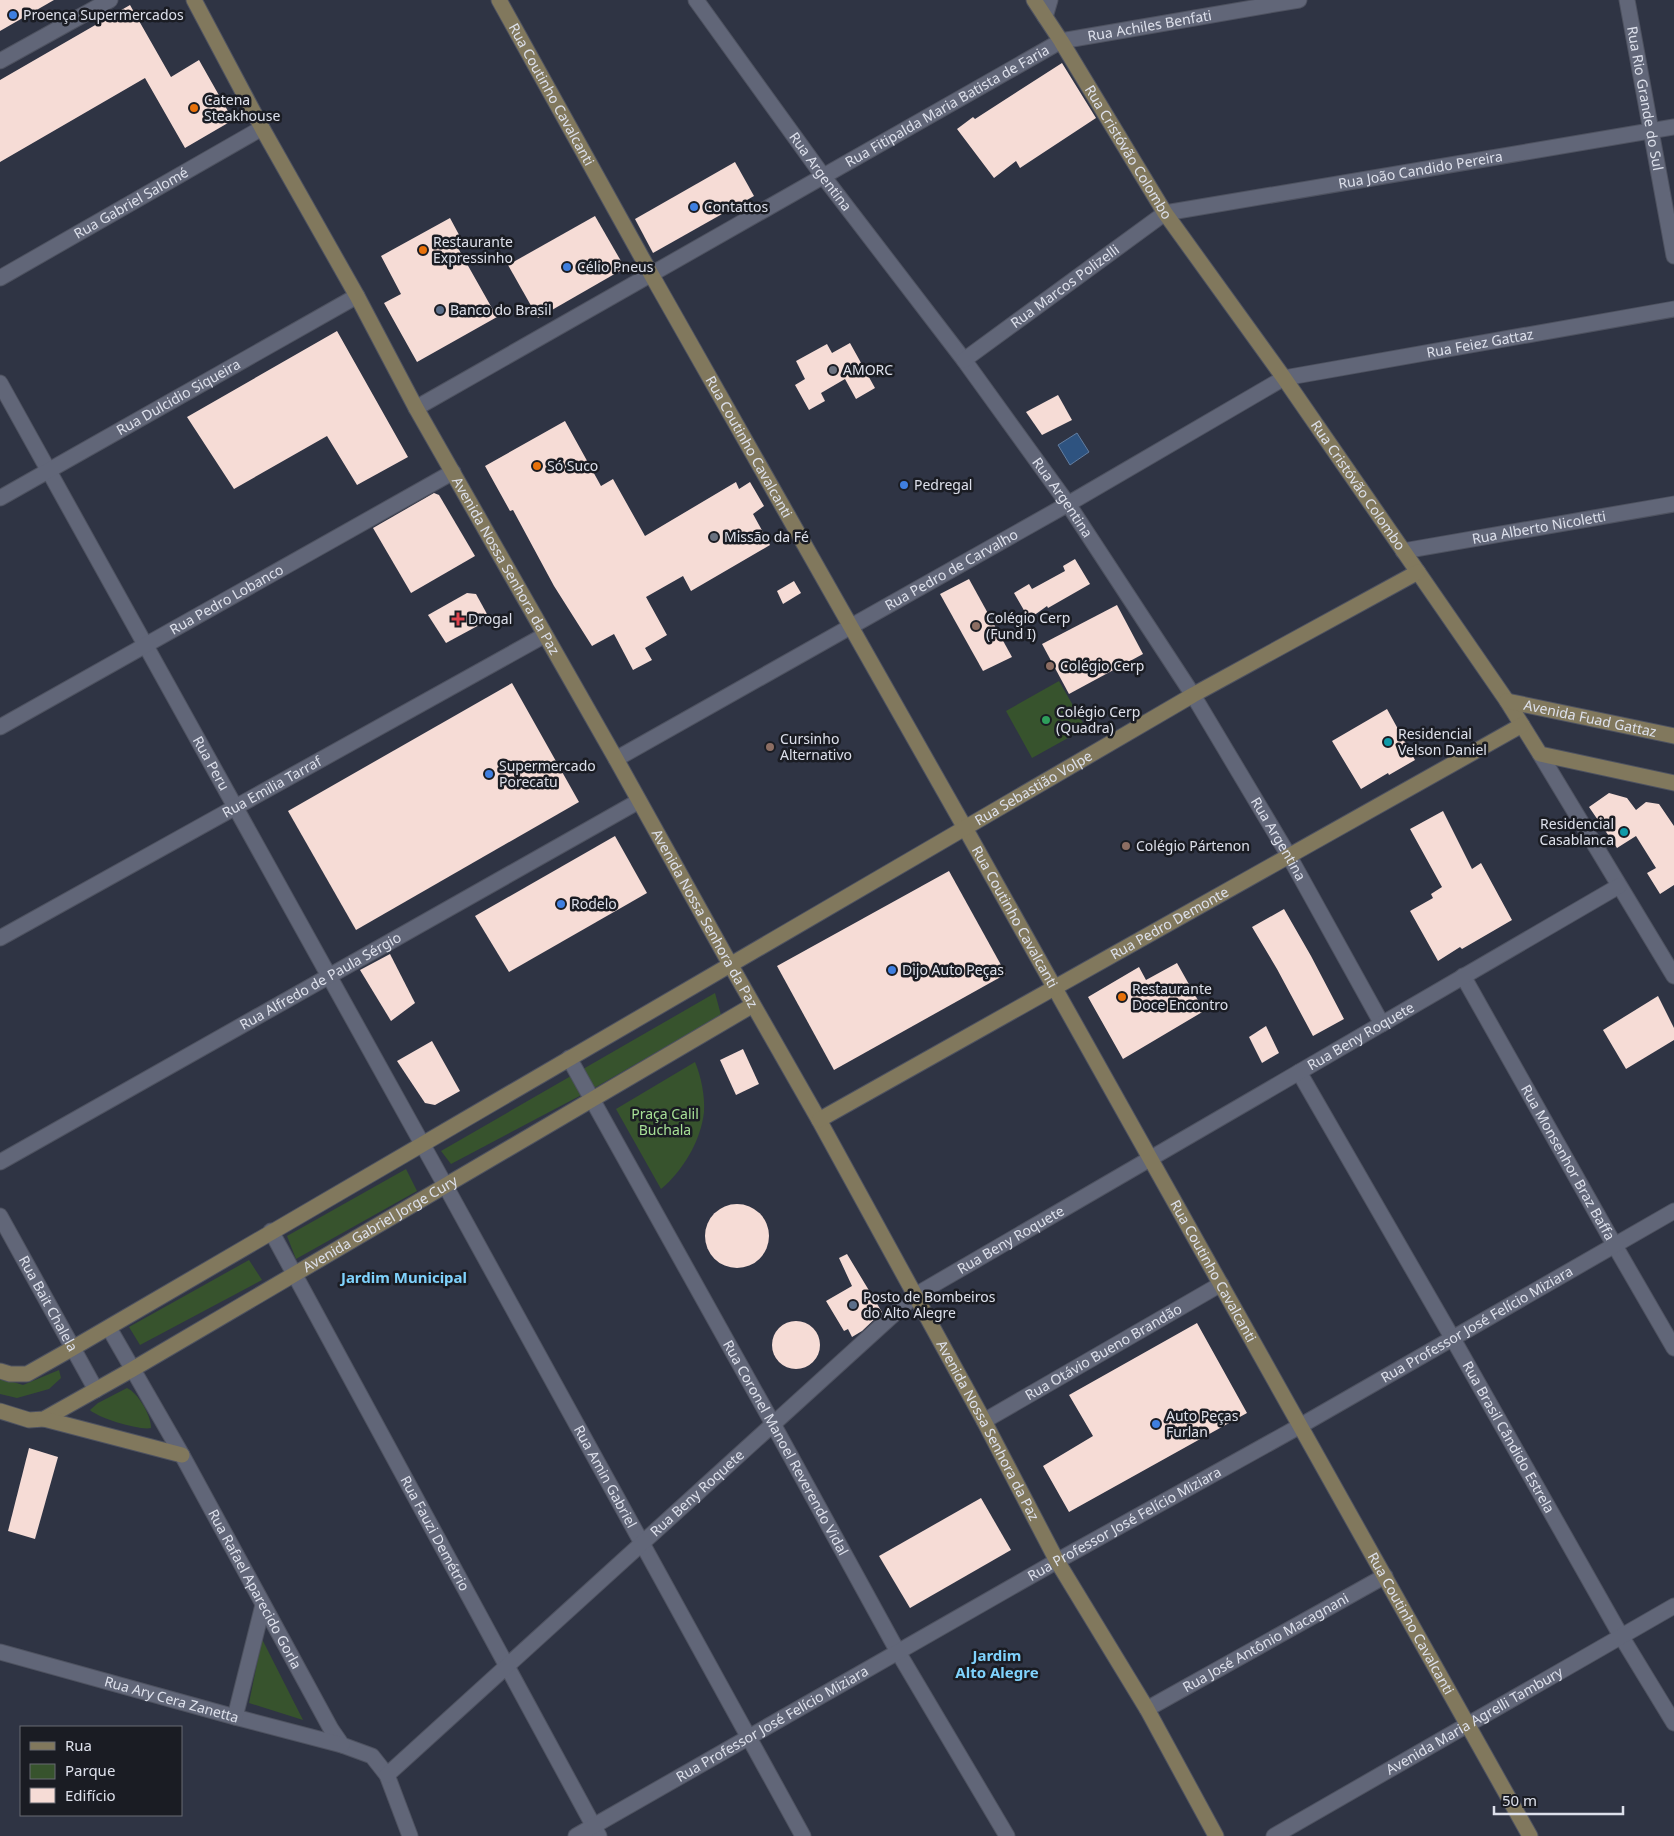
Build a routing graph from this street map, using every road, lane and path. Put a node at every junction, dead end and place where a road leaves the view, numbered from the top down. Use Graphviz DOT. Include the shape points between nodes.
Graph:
graph roads {
  1 [pos="110,0"];
  2 [pos="194,0"];
  3 [pos="499,0"];
  4 [pos="696,0"];
  5 [pos="1034,0"];
  6 [pos="1050,0"];
  7 [pos="1299,0"];
  8 [pos="1627,0"];
  9 [pos="1045,17"];
  10 [pos="1061,41"];
  11 [pos="0,61"];
  12 [pos="1674,127"];
  13 [pos="262,128"];
  14 [pos="1651,131"];
  15 [pos="823,176"];
  16 [pos="1165,213"];
  17 [pos="1674,256"];
  18 [pos="651,274"];
  19 [pos="0,278"];
  20 [pos="357,296"];
  21 [pos="1674,309"];
  22 [pos="964,360"];
  23 [pos="1284,378"];
  24 [pos="0,383"];
  25 [pos="416,408"];
  26 [pos="50,470"];
  27 [pos="453,472"];
  28 [pos="0,498"];
  29 [pos="1068,504"];
  30 [pos="1674,504"];
  31 [pos="1403,551"];
  32 [pos="1418,572"];
  33 [pos="852,626"];
  34 [pos="545,635"];
  35 [pos="144,646"];
  36 [pos="1194,695"];
  37 [pos="1507,701"];
  38 [pos="1522,725"];
  39 [pos="0,727"];
  40 [pos="1674,736"];
  41 [pos="1540,754"];
  42 [pos="616,759"];
  43 [pos="1674,783"];
  44 [pos="639,801"];
  45 [pos="234,808"];
  46 [pos="965,828"];
  47 [pos="1288,856"];
  48 [pos="1619,886"];
  49 [pos="0,938"];
  50 [pos="730,964"];
  51 [pos="1463,976"];
  52 [pos="1674,976"];
  53 [pos="328,977"];
  54 [pos="1055,988"];
  55 [pos="753,1005"];
  56 [pos="1382,1024"];
  57 [pos="569,1058"];
  58 [pos="1299,1072"];
  59 [pos="592,1100"];
  60 [pos="818,1120"];
  61 [pos="422,1144"];
  62 [pos="1150,1158"];
  63 [pos="0,1162"];
  64 [pos="445,1185"];
  65 [pos="1674,1211"];
  66 [pos="0,1216"];
  67 [pos="271,1231"];
  68 [pos="1615,1246"];
  69 [pos="295,1274"];
  70 [pos="1221,1284"];
  71 [pos="914,1296"];
  72 [pos="109,1328"];
  73 [pos="1453,1339"];
  74 [pos="73,1348"];
  75 [pos="1674,1348"];
  76 [pos="132,1369"];
  77 [pos="0,1371"];
  78 [pos="96,1390"];
  79 [pos="0,1411"];
  80 [pos="44,1419"];
  81 [pos="984,1421"];
  82 [pos="773,1424"];
  83 [pos="1300,1426"];
  84 [pos="182,1455"];
  85 [pos="642,1543"];
  86 [pos="1057,1561"];
  87 [pos="1385,1576"];
  88 [pos="263,1605"];
  89 [pos="1674,1606"];
  90 [pos="1621,1636"];
  91 [pos="0,1652"];
  92 [pos="898,1652"];
  93 [pos="508,1665"];
  94 [pos="1147,1709"];
  95 [pos="235,1717"];
  96 [pos="1674,1723"];
  97 [pos="1467,1724"];
  98 [pos="748,1738"];
  99 [pos="342,1744"];
  100 [pos="387,1774"];
  101 [pos="596,1831"];
  102 [pos="410,1836"];
  103 [pos="576,1836"];
  104 [pos="803,1836"];
  105 [pos="1007,1836"];
  106 [pos="1216,1836"];
  107 [pos="1274,1836"];
  108 [pos="1530,1836"];
  1 -- 11 [label="street"];
  2 -- 13 [label="main road, Avenida Nossa Senhora da Paz"];
  3 -- 18 [label="main road, Rua Coutinho Cavalcanti"];
  4 -- 15 [label="street, Rua Argentina"];
  5 -- 9 [label="main road, Rua Cristóvão Colombo"];
  6 -- 9 [label="street"];
  7 -- 10 [label="street, Rua Achiles Benfati"];
  8 -- 14 [label="street, Rua Rio Grande do Sul"];
  9 -- 10 [label="main road, Rua Cristóvão Colombo"];
  10 -- 15 [label="street, Rua Fitipalda Maria Batista de Faria"];
  10 -- 16 [label="main road, Rua Cristóvão Colombo"];
  12 -- 14 [label="street, Rua João Candido Pereira"];
  13 -- 19 [label="street, Rua Gabriel Salomé"];
  13 -- 20 [label="main road, Avenida Nossa Senhora da Paz"];
  14 -- 16 [label="street, Rua João Candido Pereira"];
  14 -- 17 [label="street, Rua Rio Grande do Sul"];
  15 -- 18 [label="street, Rua Fitipalda Maria Batista de Faria"];
  15 -- 22 [label="street, Rua Argentina"];
  16 -- 22 [label="street, Rua Marcos Polizelli"];
  16 -- 23 [label="main road, Rua Cristóvão Colombo"];
  18 -- 25 [label="street, Rua Fitipalda Maria Batista de Faria"];
  18 -- 33 [label="main road, Rua Coutinho Cavalcanti"];
  20 -- 25 [label="main road, Avenida Nossa Senhora da Paz"];
  20 -- 26 [label="street, Rua Dulcidio Siqueira"];
  21 -- 23 [label="street, Rua Feiez Gattaz"];
  22 -- 29 [label="street, Rua Argentina"];
  23 -- 29 [label="street, Rua Pedro de Carvalho"];
  23 -- 31 [label="main road, Rua Cristóvão Colombo"];
  24 -- 26 [label="street, Rua Peru"];
  25 -- 27 [label="main road, Avenida Nossa Senhora da Paz"];
  26 -- 28 [label="street, Rua Dulcidio Siqueira"];
  26 -- 35 [label="street, Rua Peru"];
  27 -- 34 [label="main road, Avenida Nossa Senhora da Paz"];
  27 -- 35 [label="street, Rua Pedro Lobanco"];
  29 -- 33 [label="street, Rua Pedro de Carvalho"];
  29 -- 36 [label="street, Rua Argentina"];
  30 -- 31 [label="street, Rua Alberto Nicoletti"];
  31 -- 32 [label="main road, Rua Cristóvão Colombo"];
  32 -- 36 [label="main road, Rua Sebastião Volpe"];
  32 -- 37 [label="main road, Rua Cristóvão Colombo"];
  33 -- 42 [label="street, Rua Pedro de Carvalho"];
  33 -- 46 [label="main road, Rua Coutinho Cavalcanti"];
  34 -- 42 [label="main road, Avenida Nossa Senhora da Paz"];
  34 -- 45 [label="street, Rua Emilia Tarraf"];
  35 -- 39 [label="street, Rua Pedro Lobanco"];
  35 -- 45 [label="street, Rua Peru"];
  36 -- 46 [label="main road, Rua Sebastião Volpe"];
  36 -- 47 [label="street, Rua Argentina"];
  37 -- 38 [label="main road, Rua Cristóvão Colombo"];
  37 -- 40 [label="main road, Avenida Fuad Gattaz"];
  38 -- 41 [label="main road, Rua Cristóvão Colombo"];
  38 -- 47 [label="main road, Rua Pedro Demonte"];
  41 -- 43 [label="main road"];
  41 -- 48 [label="street, Rua Cristóvão Colombo"];
  42 -- 44 [label="main road, Avenida Nossa Senhora da Paz"];
  44 -- 50 [label="main road, Avenida Nossa Senhora da Paz"];
  44 -- 53 [label="street, Rua Alfredo de Paula Sérgio"];
  45 -- 49 [label="street, Rua Emilia Tarraf"];
  45 -- 53 [label="street, Rua Peru"];
  46 -- 50 [label="main road, Rua Sebastião Volpe"];
  46 -- 54 [label="main road, Rua Coutinho Cavalcanti"];
  47 -- 54 [label="main road, Rua Pedro Demonte"];
  47 -- 56 [label="street, Rua Argentina"];
  48 -- 51 [label="street, Rua Beny Roquete"];
  48 -- 52 [label="street, Rua Cristóvão Colombo"];
  50 -- 55 [label="main road, Avenida Nossa Senhora da Paz"];
  50 -- 57 [label="main road"];
  51 -- 56 [label="street, Rua Beny Roquete"];
  51 -- 68 [label="street, Rua Monsenhor Braz Baffa"];
  53 -- 61 [label="street, Rua Peru"];
  53 -- 63 [label="street, Rua Alfredo de Paula Sérgio"];
  54 -- 60 [label="main road, Rua Pedro Demonte"];
  54 -- 62 [label="main road, Rua Coutinho Cavalcanti"];
  55 -- 59 [label="main road, Avenida Gabriel Jorge Cury"];
  55 -- 60 [label="main road, Avenida Nossa Senhora da Paz"];
  56 -- 58 [label="street, Rua Beny Roquete"];
  57 -- 59 [label="street, Rua Coronel Manoel Reverendo Vidal"];
  57 -- 61 [label="main road"];
  58 -- 62 [label="street, Rua Beny Roquete"];
  58 -- 73 [label="street, Rua Brasil Cândido Estrela"];
  59 -- 64 [label="main road, Avenida Gabriel Jorge Cury"];
  59 -- 82 [label="street, Rua Coronel Manoel Reverendo Vidal"];
  60 -- 71 [label="main road, Avenida Nossa Senhora da Paz"];
  61 -- 64 [label="street, Rua Amin Gabriel"];
  61 -- 67 [label="main road"];
  62 -- 70 [label="main road, Rua Coutinho Cavalcanti"];
  62 -- 71 [label="street, Rua Beny Roquete"];
  64 -- 69 [label="main road, Avenida Gabriel Jorge Cury"];
  64 -- 85 [label="street, Rua Amin Gabriel"];
  65 -- 68 [label="street, Rua Professor José Felício Miziara"];
  66 -- 74 [label="street, Rua Bait Chalela"];
  67 -- 69 [label="street, Rua Fauzi Demétrio"];
  67 -- 72 [label="main road"];
  68 -- 73 [label="street, Rua Professor José Felício Miziara"];
  68 -- 75 [label="street, Rua Monsenhor Braz Baffa"];
  69 -- 76 [label="main road, Avenida Gabriel Jorge Cury"];
  69 -- 93 [label="street, Rua Fauzi Demétrio"];
  70 -- 81 [label="street, Rua Otávio Bueno Brandão"];
  70 -- 83 [label="main road, Rua Coutinho Cavalcanti"];
  71 -- 81 [label="main road, Avenida Nossa Senhora da Paz"];
  71 -- 82 [label="street, Rua Beny Roquete"];
  72 -- 74 [label="main road"];
  72 -- 76 [label="street, Rua Rafael Aparecido Gorla"];
  73 -- 83 [label="street, Rua Professor José Felício Miziara"];
  73 -- 90 [label="street, Rua Brasil Cândido Estrela"];
  74 -- 77 [label="main road" via="27,1374"];
  74 -- 78 [label="street, Rua Bait Chalela"];
  76 -- 78 [label="main road, Avenida Gabriel Jorge Cury"];
  76 -- 84 [label="street, Rua Rafael Aparecido Gorla"];
  78 -- 80 [label="main road, Avenida Gabriel Jorge Cury"];
  79 -- 80 [label="main road" via="29,1420"];
  80 -- 84 [label="main road"];
  81 -- 86 [label="main road, Avenida Nossa Senhora da Paz"];
  82 -- 85 [label="street, Rua Beny Roquete"];
  82 -- 92 [label="street, Rua Coronel Manoel Reverendo Vidal"];
  83 -- 86 [label="street, Rua Professor José Felício Miziara"];
  83 -- 87 [label="main road, Rua Coutinho Cavalcanti"];
  84 -- 88 [label="street, Rua Rafael Aparecido Gorla"];
  85 -- 93 [label="street, Rua Beny Roquete"];
  85 -- 98 [label="street, Rua Amin Gabriel"];
  86 -- 92 [label="street, Rua Professor José Felício Miziara"];
  86 -- 94 [label="main road, Avenida Nossa Senhora da Paz"];
  87 -- 94 [label="street, Rua José Antônio Macagnani"];
  87 -- 97 [label="main road, Rua Coutinho Cavalcanti"];
  88 -- 95 [label="street"];
  88 -- 99 [label="street, Rua Rafael Aparecido Gorla"];
  89 -- 90 [label="street, Avenida Maria Agrelli Tambury"];
  90 -- 96 [label="street, Rua Brasil Cândido Estrela"];
  90 -- 97 [label="street, Avenida Maria Agrelli Tambury"];
  91 -- 95 [label="street, Rua Ary Cera Zanetta"];
  92 -- 98 [label="street, Rua Professor José Felício Miziara"];
  92 -- 105 [label="street, Rua Coronel Manoel Reverendo Vidal"];
  93 -- 100 [label="street, Rua Beny Roquete"];
  93 -- 101 [label="street, Rua Fauzi Demétrio"];
  94 -- 106 [label="main road, Avenida Nossa Senhora da Paz"];
  95 -- 99 [label="street, Rua Ary Cera Zanetta"];
  97 -- 107 [label="street, Avenida Maria Agrelli Tambury"];
  97 -- 108 [label="main road, Rua Coutinho Cavalcanti"];
  98 -- 101 [label="street, Rua Professor José Felício Miziara"];
  98 -- 104 [label="street, Rua Amin Gabriel"];
  99 -- 100 [label="street" via="372,1756"];
  100 -- 102 [label="street"];
  101 -- 103 [label="street, Rua Professor José Felício Miziara"];
}
